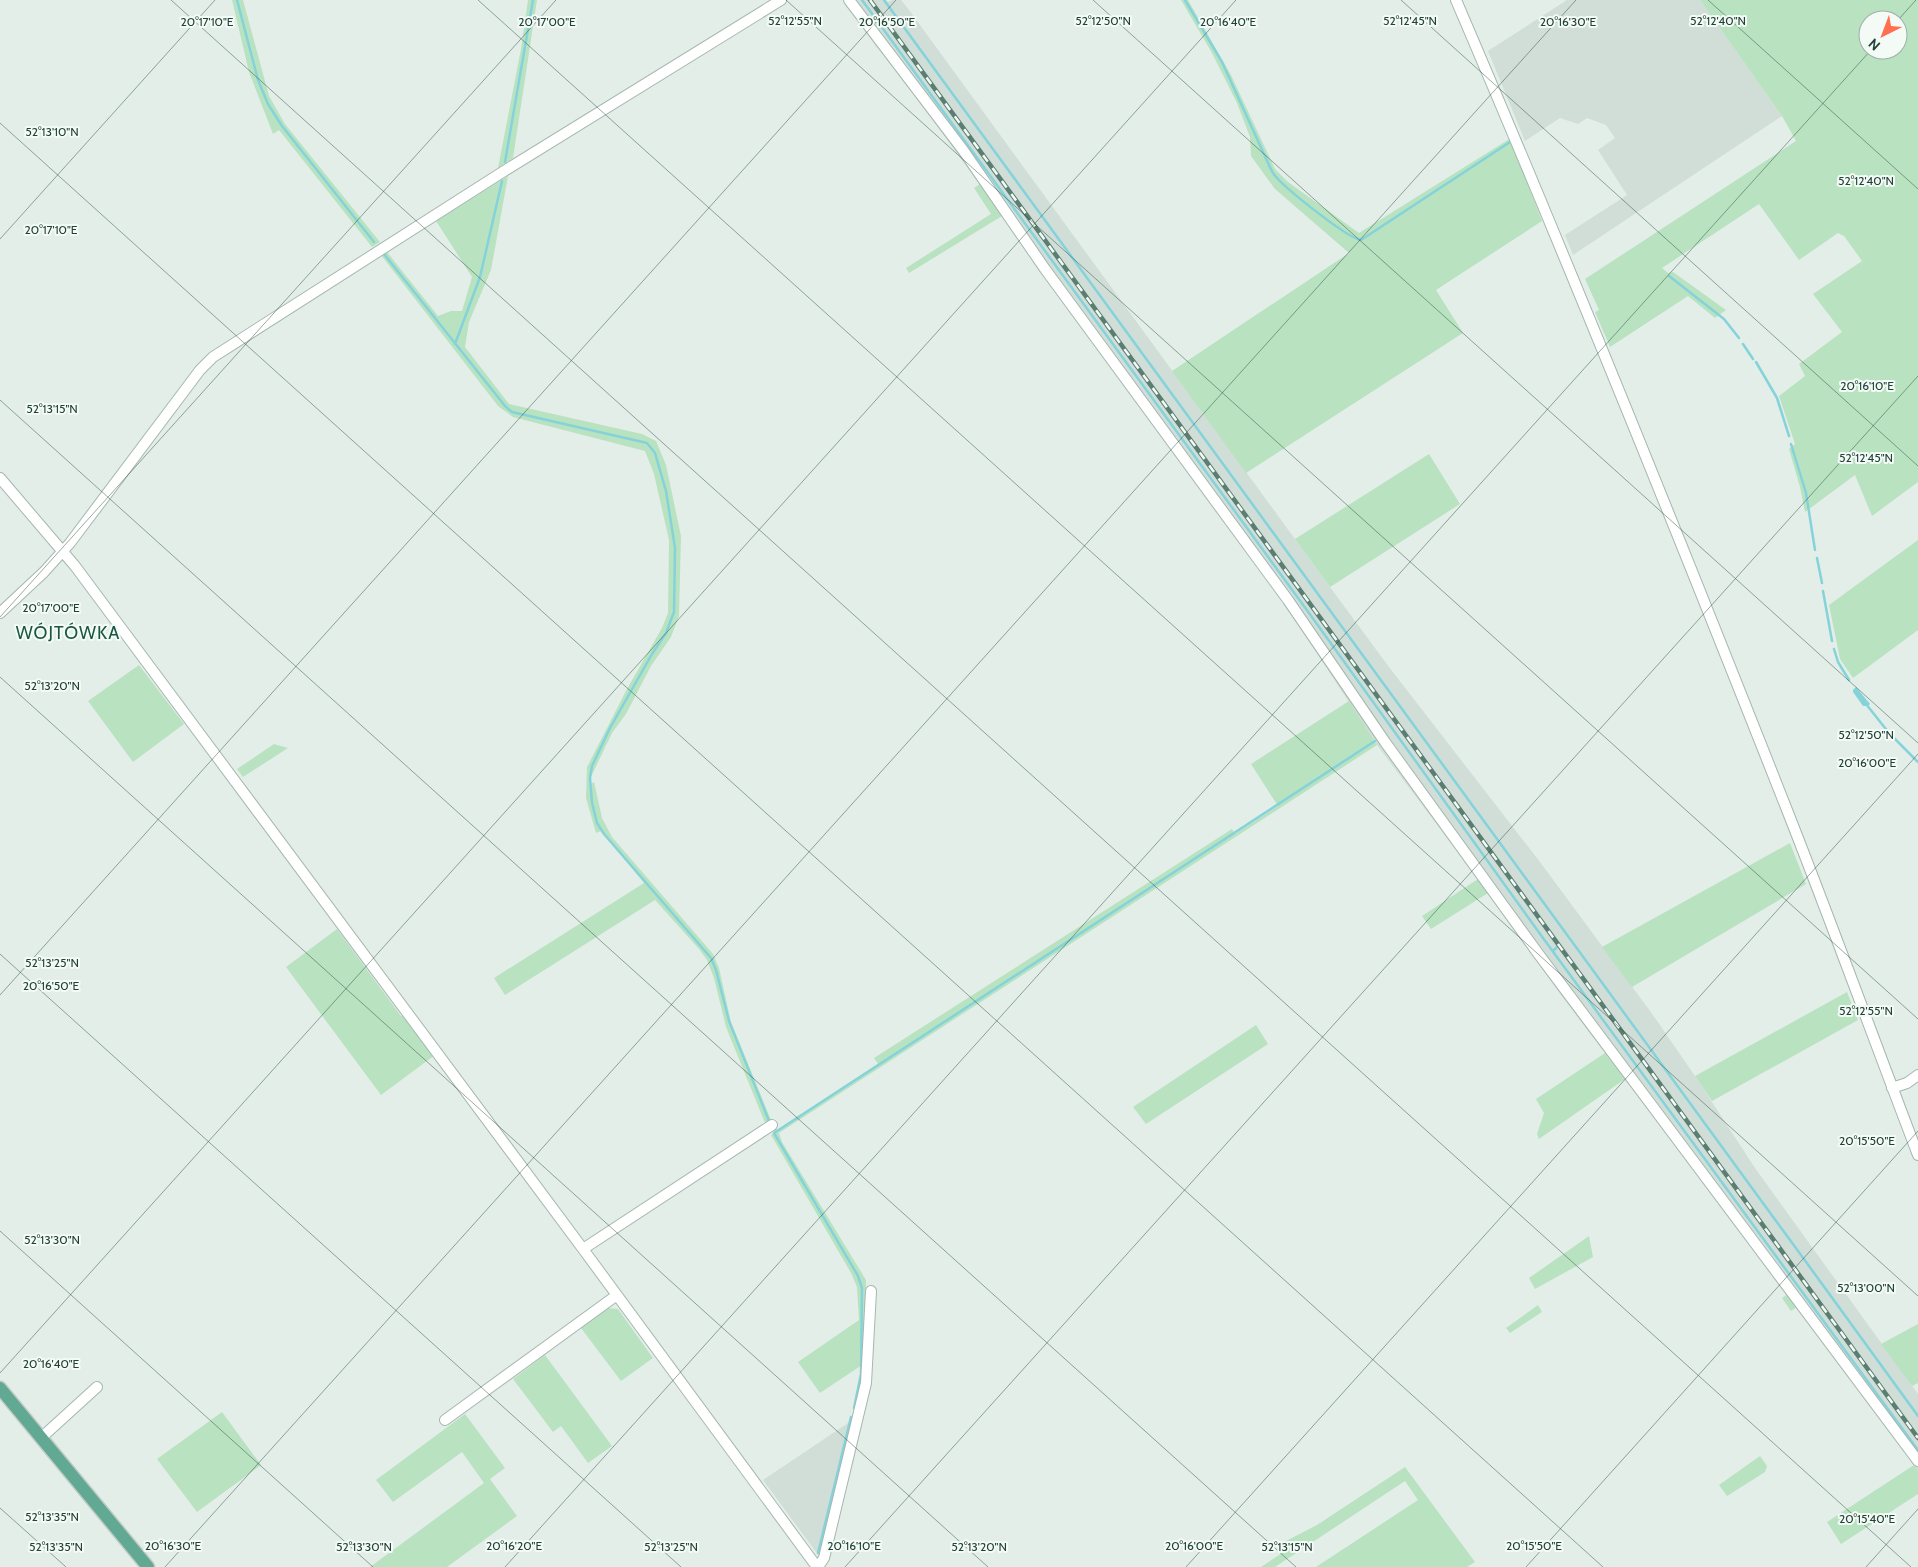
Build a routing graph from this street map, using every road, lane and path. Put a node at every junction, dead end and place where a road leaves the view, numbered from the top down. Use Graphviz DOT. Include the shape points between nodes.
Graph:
graph roads {
  1 [pos="781,0"];
  2 [pos="849,0"];
  3 [pos="1456,0"];
  4 [pos="0,478"];
  5 [pos="62,552"];
  6 [pos="0,613"];
  7 [pos="1918,1075"];
  8 [pos="1892,1088"];
  9 [pos="772,1125"];
  10 [pos="1918,1154"];
  11 [pos="583,1249"];
  12 [pos="871,1291"];
  13 [pos="617,1295"];
  14 [pos="97,1387"];
  15 [pos="0,1388"];
  16 [pos="445,1420"];
  17 [pos="41,1438"];
  18 [pos="1918,1461"];
  19 [pos="148,1567"];
  20 [pos="818,1567"];
  1 -- 5 [label="street" via="213,356"];
  2 -- 18 [label="street" via="963,150 1529,940"];
  3 -- 8 [label="street" via="1542,200 1705,604"];
  4 -- 5 [label="street"];
  5 -- 6 [label="street"];
  5 -- 11 [label="street"];
  7 -- 8 [label="street"];
  8 -- 10 [label="street"];
  9 -- 11 [label="street"];
  11 -- 13 [label="street"];
  12 -- 20 [label="street" via="866,1383 824,1558"];
  13 -- 16 [label="street"];
  13 -- 20 [label="street"];
  14 -- 17 [label="street"];
  15 -- 17 [label="main road"];
  17 -- 19 [label="main road"];
}
